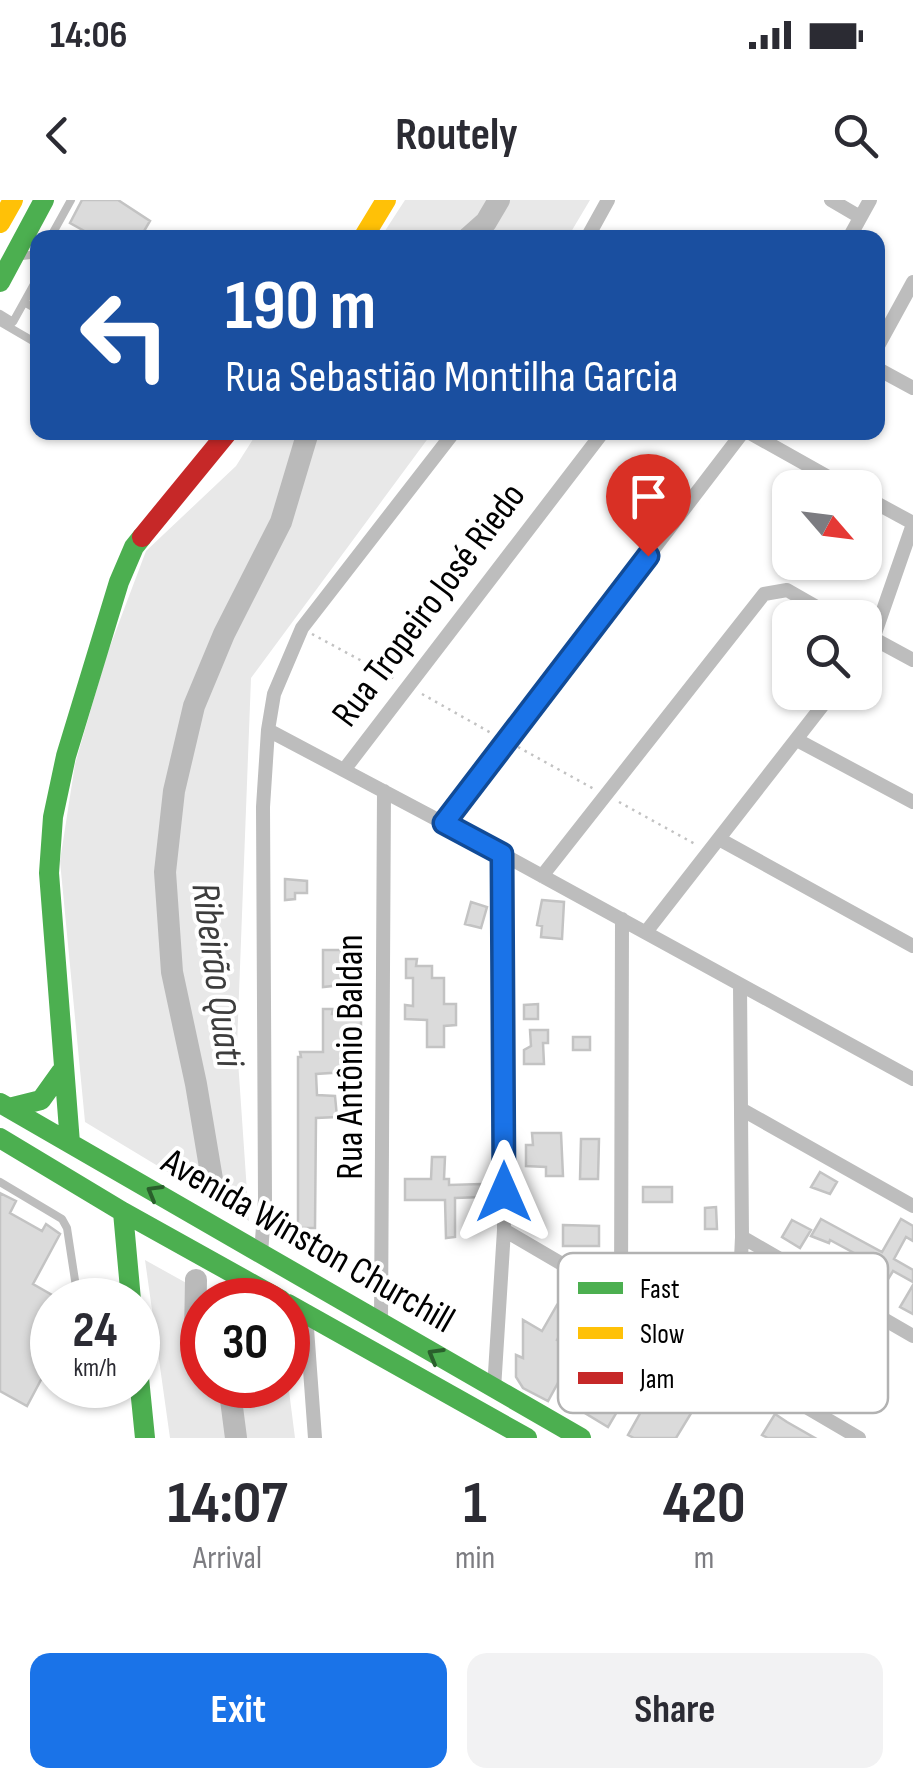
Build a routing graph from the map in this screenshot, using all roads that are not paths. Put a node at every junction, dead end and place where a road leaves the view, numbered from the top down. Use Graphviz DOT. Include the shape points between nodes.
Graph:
graph roads {
  1 [pos="13,200"];
  2 [pos="44,200"];
  3 [pos="71,200"];
  4 [pos="386,200"];
  5 [pos="608,200"];
  6 [pos="830,200"];
  7 [pos="870,200"];
  8 [pos="860,217"];
  9 [pos="0,224"];
  10 [pos="54,230"];
  11 [pos="368,230"];
  12 [pos="591,230"];
  13 [pos="853,230"];
  14 [pos="30,255"];
  15 [pos="13,258"];
  16 [pos="0,282"];
  17 [pos="913,282"];
  18 [pos="30,291"];
  19 [pos="24,302"];
  20 [pos="30,305"];
  21 [pos="0,314"];
  22 [pos="0,322"];
  23 [pos="885,333"];
  24 [pos="30,339"];
  25 [pos="885,372"];
  26 [pos="913,388"];
  27 [pos="222,440"];
  28 [pos="448,440"];
  29 [pos="597,440"];
  30 [pos="740,440"];
  31 [pos="761,440"];
  32 [pos="815,470"];
  33 [pos="882,507"];
  34 [pos="913,524"];
  35 [pos="804,600"];
  36 [pos="882,605"];
  37 [pos="882,647"];
  38 [pos="913,660"];
  39 [pos="820,710"];
  40 [pos="268,730"];
  41 [pos="798,740"];
  42 [pos="344,770"];
  43 [pos="384,791"];
  44 [pos="913,802"];
  45 [pos="444,823"];
  46 [pos="719,839"];
  47 [pos="502,854"];
  48 [pos="542,876"];
  49 [pos="622,919"];
  50 [pos="646,932"];
  51 [pos="913,946"];
  52 [pos="740,984"];
  53 [pos="62,1070"];
  54 [pos="913,1079"];
  55 [pos="4,1106"];
  56 [pos="742,1109"];
  57 [pos="0,1138"];
  58 [pos="70,1144"];
  59 [pos="0,1182"];
  60 [pos="913,1206"];
  61 [pos="123,1212"];
  62 [pos="504,1230"];
  63 [pos="742,1238"];
  64 [pos="621,1253"];
  65 [pos="741,1253"];
  66 [pos="768,1253"];
  67 [pos="261,1254"];
  68 [pos="558,1261"];
  69 [pos="75,1278"];
  70 [pos="129,1278"];
  71 [pos="242,1278"];
  72 [pos="310,1316"];
  73 [pos="888,1322"];
  74 [pos="381,1324"];
  75 [pos="913,1336"];
  76 [pos="494,1390"];
  77 [pos="310,1397"];
  78 [pos="463,1402"];
  79 [pos="142,1408"];
  80 [pos="814,1413"];
  81 [pos="145,1438"];
  82 [pos="316,1438"];
  83 [pos="527,1438"];
  84 [pos="581,1438"];
  85 [pos="858,1438"];
  1 -- 9 [label="main road"];
  2 -- 15 [label="main road"];
  3 -- 10 [label="lane"];
  4 -- 11 [label="main road"];
  5 -- 12 [label="street"];
  6 -- 8 [label="street"];
  7 -- 8 [label="street"];
  8 -- 13 [label="street"];
  14 -- 15 [label="lane"];
  15 -- 16 [label="main road"];
  17 -- 23 [label="street"];
  18 -- 19 [label="lane"];
  19 -- 20 [label="lane"];
  19 -- 21 [label="lane" via="13,322"];
  22 -- 24 [label="lane"];
  25 -- 26 [label="street"];
  27 -- 53 [label="main road" via="134,548 66,756 49,872"];
  28 -- 40 [label="street" via="302,628 274,694"];
  29 -- 42 [label="street, Rua Tropeiro José Riedo"];
  30 -- 45 [label="street"];
  31 -- 32 [label="street"];
  33 -- 34 [label="street"];
  34 -- 36 [label="street"];
  35 -- 48 [label="street" via="787,590 764,594"];
  37 -- 38 [label="street"];
  39 -- 41 [label="street"];
  40 -- 42 [label="street"];
  40 -- 67 [label="street"];
  41 -- 44 [label="street"];
  41 -- 46 [label="street"];
  42 -- 43 [label="street"];
  43 -- 45 [label="street"];
  43 -- 74 [label="street, Rua Antônio Baldan"];
  45 -- 47 [label="street"];
  46 -- 50 [label="street"];
  46 -- 51 [label="street"];
  47 -- 48 [label="street"];
  47 -- 62 [label="street"];
  48 -- 49 [label="street"];
  49 -- 50 [label="street"];
  49 -- 64 [label="street"];
  50 -- 52 [label="street"];
  52 -- 54 [label="street"];
  52 -- 56 [label="street"];
  53 -- 55 [label="main road" via="35,1106"];
  53 -- 58 [label="main road"];
  55 -- 58 [label="main road, Avenida Winston Churchill"];
  56 -- 60 [label="street"];
  56 -- 63 [label="street"];
  57 -- 61 [label="main road, Avenida Winston Churchill"];
  67 -- 58 [label="main road, Avenida Winston Churchill, one-way"];
  59 -- 69 [label="lane" via="62,1219"];
  61 -- 70 [label="main road"];
  61 -- 71 [label="main road, Avenida Winston Churchill"];
  62 -- 68 [label="street"];
  62 -- 76 [label="street"];
  63 -- 65 [label="street"];
  63 -- 66 [label="street"];
  67 -- 74 [label="main road, Avenida Winston Churchill"];
  72 -- 78 [label="main road, Avenida Winston Churchill"];
  73 -- 75 [label="street"];
  76 -- 74 [label="main road, Avenida Winston Churchill, one-way"];
  76 -- 78 [label="main road"];
  76 -- 84 [label="main road, Avenida Winston Churchill"];
  77 -- 82 [label="street"];
  78 -- 83 [label="main road, Avenida Winston Churchill"];
  79 -- 81 [label="main road"];
  80 -- 85 [label="street"];
}
